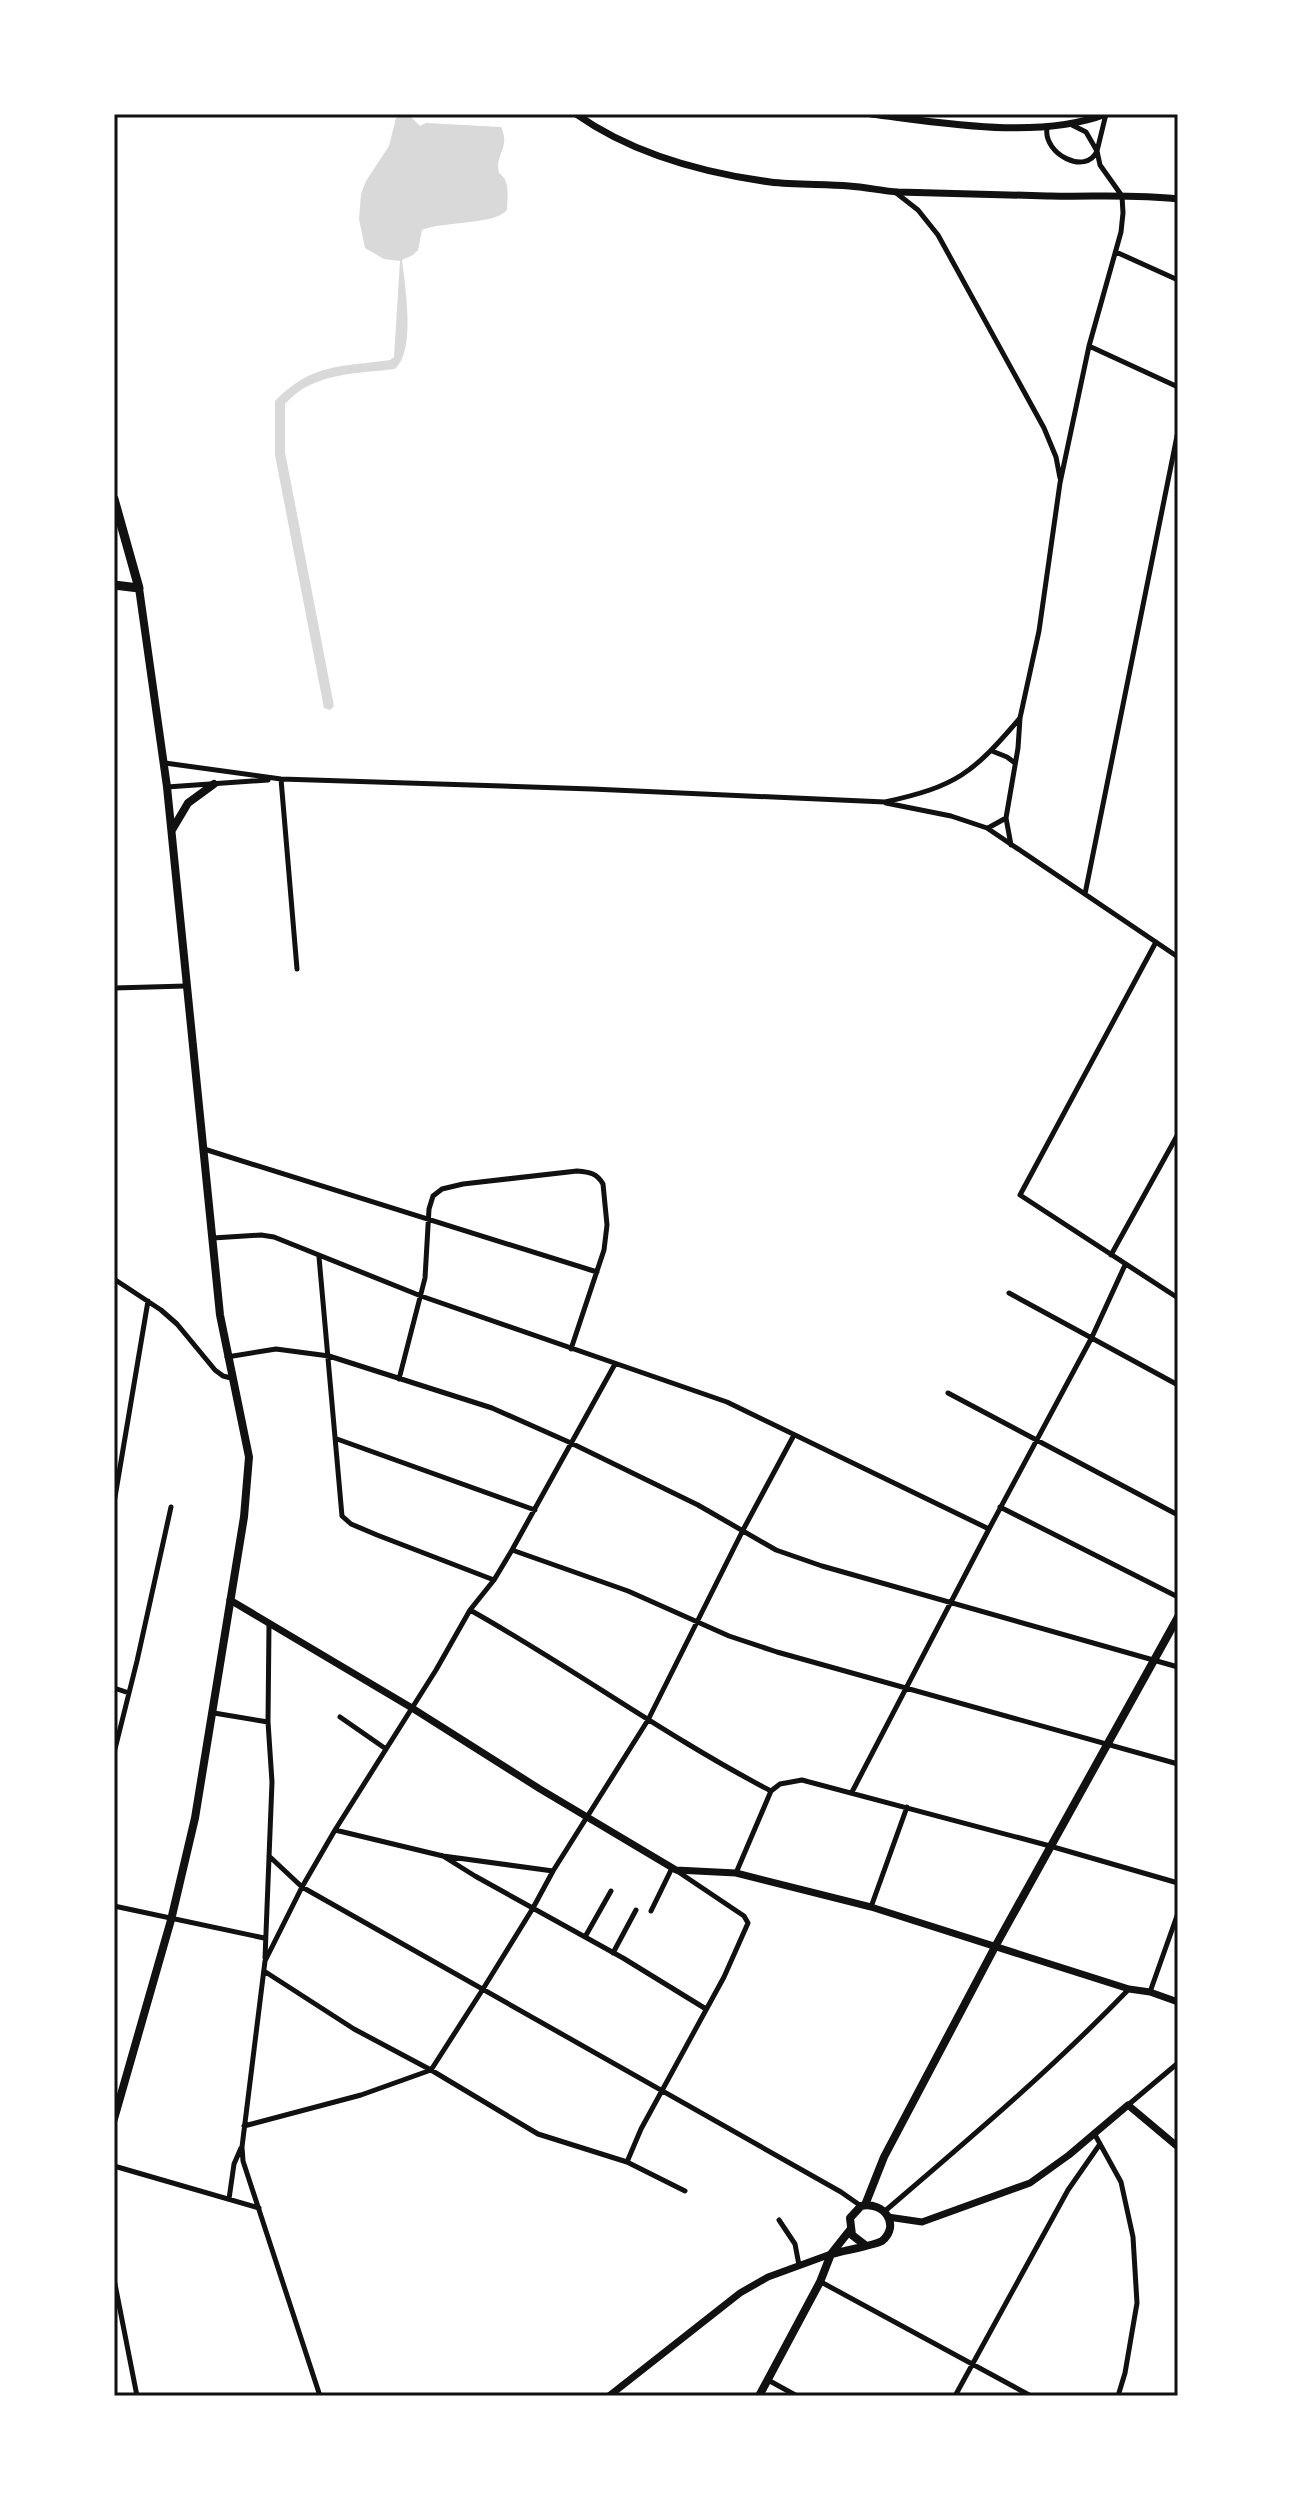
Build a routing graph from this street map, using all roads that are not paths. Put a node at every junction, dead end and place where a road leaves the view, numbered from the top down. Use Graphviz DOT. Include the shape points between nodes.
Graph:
graph roads {
  1 [pos="576,114"];
  2 [pos="871,114"];
  3 [pos="1106,114"];
  4 [pos="1072,125"];
  5 [pos="1047,128"];
  6 [pos="1097,151"];
  7 [pos="894,192"];
  8 [pos="1122,196"];
  9 [pos="1178,199"];
  10 [pos="1116,252"];
  11 [pos="1178,280"];
  12 [pos="1089,346"];
  13 [pos="1178,387"];
  14 [pos="1178,431"];
  15 [pos="1060,483"];
  16 [pos="114,499"];
  17 [pos="114,585"];
  18 [pos="139,588"];
  19 [pos="1020,718"];
  20 [pos="991,751"];
  21 [pos="165,763"];
  22 [pos="1015,763"];
  23 [pos="281,779"];
  24 [pos="214,784"];
  25 [pos="167,787"];
  26 [pos="885,802"];
  27 [pos="924,802"];
  28 [pos="1006,818"];
  29 [pos="987,828"];
  30 [pos="172,831"];
  31 [pos="1011,845"];
  32 [pos="1085,894"];
  33 [pos="1156,942"];
  34 [pos="1178,957"];
  35 [pos="297,969"];
  36 [pos="186,986"];
  37 [pos="114,988"];
  38 [pos="1178,1134"];
  39 [pos="204,1149"];
  40 [pos="429,1220"];
  41 [pos="213,1238"];
  42 [pos="1111,1255"];
  43 [pos="319,1257"];
  44 [pos="1125,1265"];
  45 [pos="597,1272"];
  46 [pos="114,1279"];
  47 [pos="1009,1293"];
  48 [pos="421,1296"];
  49 [pos="1178,1298"];
  50 [pos="148,1301"];
  51 [pos="1092,1337"];
  52 [pos="571,1349"];
  53 [pos="329,1356"];
  54 [pos="227,1357"];
  55 [pos="615,1364"];
  56 [pos="231,1378"];
  57 [pos="399,1379"];
  58 [pos="1178,1385"];
  59 [pos="948,1393"];
  60 [pos="794,1435"];
  61 [pos="337,1439"];
  62 [pos="1038,1441"];
  63 [pos="571,1443"];
  64 [pos="114,1503"];
  65 [pos="171,1507"];
  66 [pos="1000,1507"];
  67 [pos="535,1510"];
  68 [pos="1178,1515"];
  69 [pos="989,1529"];
  70 [pos="743,1530"];
  71 [pos="512,1550"];
  72 [pos="494,1580"];
  73 [pos="1178,1597"];
  74 [pos="230,1600"];
  75 [pos="952,1603"];
  76 [pos="470,1610"];
  77 [pos="1178,1617"];
  78 [pos="699,1621"];
  79 [pos="269,1624"];
  80 [pos="1154,1660"];
  81 [pos="1178,1667"];
  82 [pos="114,1688"];
  83 [pos="907,1688"];
  84 [pos="129,1693"];
  85 [pos="412,1708"];
  86 [pos="214,1713"];
  87 [pos="340,1717"];
  88 [pos="648,1720"];
  89 [pos="268,1722"];
  90 [pos="1109,1744"];
  91 [pos="386,1749"];
  92 [pos="114,1753"];
  93 [pos="1178,1764"];
  94 [pos="771,1791"];
  95 [pos="852,1792"];
  96 [pos="907,1807"];
  97 [pos="587,1817"];
  98 [pos="335,1830"];
  99 [pos="1050,1846"];
  100 [pos="269,1856"];
  101 [pos="443,1856"];
  102 [pos="674,1869"];
  103 [pos="553,1871"];
  104 [pos="736,1873"];
  105 [pos="1178,1883"];
  106 [pos="302,1887"];
  107 [pos="611,1891"];
  108 [pos="114,1906"];
  109 [pos="871,1907"];
  110 [pos="533,1908"];
  111 [pos="636,1910"];
  112 [pos="651,1911"];
  113 [pos="1178,1913"];
  114 [pos="171,1920"];
  115 [pos="585,1937"];
  116 [pos="264,1938"];
  117 [pos="996,1945"];
  118 [pos="613,1953"];
  119 [pos="265,1961"];
  120 [pos="264,1971"];
  121 [pos="483,1989"];
  122 [pos="1129,1989"];
  123 [pos="1150,1992"];
  124 [pos="1178,2002"];
  125 [pos="706,2009"];
  126 [pos="1178,2063"];
  127 [pos="431,2070"];
  128 [pos="663,2092"];
  129 [pos="1128,2105"];
  130 [pos="114,2119"];
  131 [pos="244,2126"];
  132 [pos="1094,2133"];
  133 [pos="1100,2144"];
  134 [pos="242,2147"];
  135 [pos="1178,2147"];
  136 [pos="627,2162"];
  137 [pos="114,2166"];
  138 [pos="685,2191"];
  139 [pos="229,2199"];
  140 [pos="863,2205"];
  141 [pos="260,2208"];
  142 [pos="886,2214"];
  143 [pos="779,2220"];
  144 [pos="850,2230"];
  145 [pos="865,2245"];
  146 [pos="831,2254"];
  147 [pos="799,2266"];
  148 [pos="114,2279"];
  149 [pos="820,2282"];
  150 [pos="973,2365"];
  151 [pos="768,2380"];
  152 [pos="137,2396"];
  153 [pos="320,2396"];
  154 [pos="609,2396"];
  155 [pos="759,2396"];
  156 [pos="797,2396"];
  157 [pos="955,2396"];
  158 [pos="1031,2396"];
  159 [pos="1118,2396"];
  1 -- 7 [label="street" via="620,139 700,168 771,182"];
  2 -- 5 [label="street"];
  3 -- 4 [label="street"];
  3 -- 6 [label="street"];
  4 -- 5 [label="street"];
  4 -- 6 [label="street" via="1086,132"];
  5 -- 6 [label="street" via="1050,147 1060,156 1088,161"];
  6 -- 8 [label="street" via="1100,165"];
  7 -- 8 [label="street"];
  7 -- 15 [label="street" via="938,235 1044,428"];
  8 -- 9 [label="street"];
  8 -- 10 [label="street"];
  10 -- 11 [label="street"];
  10 -- 12 [label="street"];
  12 -- 13 [label="street"];
  12 -- 15 [label="street"];
  14 -- 32 [label="street"];
  15 -- 19 [label="street" via="1039,631"];
  16 -- 18 [label="main road"];
  17 -- 18 [label="main road"];
  18 -- 21 [label="main road"];
  19 -- 20 [label="street"];
  19 -- 22 [label="street"];
  20 -- 22 [label="street"];
  20 -- 27 [label="street"];
  21 -- 23 [label="street"];
  21 -- 25 [label="main road"];
  22 -- 28 [label="street"];
  23 -- 24 [label="street"];
  23 -- 26 [label="street"];
  23 -- 35 [label="street"];
  24 -- 25 [label="street"];
  24 -- 30 [label="main road" via="188,803"];
  25 -- 30 [label="main road"];
  26 -- 27 [label="street"];
  26 -- 27 [label="street"];
  27 -- 29 [label="street"];
  28 -- 29 [label="street"];
  28 -- 31 [label="street"];
  29 -- 31 [label="street"];
  30 -- 36 [label="main road"];
  31 -- 32 [label="street"];
  32 -- 33 [label="street"];
  33 -- 34 [label="street"];
  33 -- 42 [label="street" via="1020,1195"];
  36 -- 37 [label="street"];
  36 -- 39 [label="main road"];
  38 -- 42 [label="street"];
  39 -- 40 [label="street"];
  39 -- 41 [label="main road"];
  40 -- 45 [label="street"];
  40 -- 45 [label="street" via="431,1200 442,1189 587,1171 603,1184 607,1237"];
  40 -- 48 [label="street"];
  41 -- 43 [label="street" via="267,1235"];
  41 -- 54 [label="main road"];
  42 -- 44 [label="street"];
  43 -- 48 [label="street"];
  43 -- 53 [label="street"];
  44 -- 49 [label="street"];
  44 -- 51 [label="street"];
  45 -- 52 [label="street"];
  46 -- 50 [label="street"];
  47 -- 51 [label="street"];
  48 -- 52 [label="street"];
  48 -- 57 [label="street"];
  50 -- 56 [label="street" via="177,1324 215,1370"];
  50 -- 64 [label="street"];
  51 -- 58 [label="street"];
  51 -- 62 [label="street"];
  52 -- 55 [label="street"];
  53 -- 54 [label="street" via="276,1349"];
  53 -- 57 [label="street"];
  53 -- 61 [label="street"];
  54 -- 56 [label="main road"];
  55 -- 60 [label="street" via="727,1402"];
  55 -- 63 [label="street"];
  56 -- 74 [label="main road" via="249,1457"];
  57 -- 63 [label="street" via="492,1408"];
  59 -- 62 [label="street"];
  60 -- 69 [label="street"];
  60 -- 70 [label="street"];
  61 -- 67 [label="street"];
  61 -- 72 [label="street" via="342,1516"];
  62 -- 66 [label="street"];
  62 -- 68 [label="street"];
  63 -- 67 [label="street"];
  63 -- 70 [label="street"];
  65 -- 84 [label="street"];
  66 -- 69 [label="street"];
  66 -- 73 [label="street"];
  67 -- 71 [label="street"];
  69 -- 75 [label="street"];
  70 -- 75 [label="street" via="776,1550"];
  70 -- 78 [label="street"];
  71 -- 72 [label="street"];
  71 -- 78 [label="street"];
  72 -- 76 [label="street"];
  74 -- 79 [label="street"];
  74 -- 86 [label="main road"];
  75 -- 80 [label="street"];
  75 -- 83 [label="street"];
  76 -- 85 [label="street"];
  76 -- 88 [label="street"];
  77 -- 80 [label="main road"];
  78 -- 83 [label="street" via="777,1652"];
  78 -- 88 [label="street"];
  79 -- 85 [label="street"];
  79 -- 89 [label="street"];
  80 -- 81 [label="street"];
  80 -- 90 [label="main road"];
  82 -- 84 [label="street"];
  83 -- 90 [label="street"];
  83 -- 95 [label="street"];
  84 -- 92 [label="street"];
  85 -- 91 [label="street"];
  85 -- 97 [label="street"];
  86 -- 89 [label="street"];
  86 -- 114 [label="main road"];
  87 -- 91 [label="street"];
  88 -- 94 [label="street"];
  88 -- 97 [label="street"];
  89 -- 100 [label="street"];
  90 -- 93 [label="street"];
  90 -- 99 [label="main road"];
  91 -- 98 [label="street"];
  94 -- 95 [label="street" via="802,1780"];
  94 -- 104 [label="street"];
  95 -- 96 [label="street"];
  96 -- 99 [label="street"];
  96 -- 109 [label="street"];
  97 -- 102 [label="street"];
  97 -- 103 [label="street"];
  98 -- 101 [label="street"];
  98 -- 106 [label="street"];
  99 -- 105 [label="street"];
  99 -- 117 [label="main road"];
  100 -- 106 [label="street"];
  100 -- 116 [label="street"];
  101 -- 103 [label="street"];
  101 -- 110 [label="street"];
  102 -- 104 [label="street"];
  102 -- 112 [label="street"];
  102 -- 125 [label="street" via="748,1923"];
  103 -- 110 [label="street"];
  104 -- 109 [label="street"];
  106 -- 119 [label="street"];
  106 -- 121 [label="street"];
  107 -- 115 [label="street"];
  108 -- 114 [label="street"];
  109 -- 117 [label="street"];
  110 -- 115 [label="street"];
  110 -- 121 [label="street"];
  111 -- 118 [label="street"];
  113 -- 123 [label="street"];
  114 -- 116 [label="street"];
  114 -- 130 [label="main road"];
  115 -- 118 [label="street"];
  116 -- 119 [label="street"];
  117 -- 122 [label="street"];
  117 -- 140 [label="main road"];
  118 -- 125 [label="street"];
  119 -- 120 [label="street"];
  120 -- 127 [label="street"];
  120 -- 131 [label="street"];
  121 -- 127 [label="street"];
  121 -- 128 [label="street"];
  122 -- 123 [label="street"];
  122 -- 142 [label="street" via="1082,2038"];
  123 -- 124 [label="street"];
  125 -- 128 [label="street"];
  126 -- 129 [label="street"];
  127 -- 131 [label="street"];
  127 -- 136 [label="street" via="538,2134"];
  128 -- 136 [label="street"];
  128 -- 140 [label="street"];
  129 -- 132 [label="street"];
  129 -- 135 [label="street"];
  131 -- 134 [label="street"];
  132 -- 133 [label="street"];
  132 -- 142 [label="street" via="1030,2183 922,2222"];
  133 -- 150 [label="street" via="1068,2190"];
  133 -- 159 [label="street" via="1121,2182 1133,2237 1137,2303"];
  134 -- 139 [label="street"];
  134 -- 141 [label="street"];
  136 -- 138 [label="street"];
  137 -- 139 [label="street"];
  139 -- 141 [label="street"];
  140 -- 142 [label="main road" via="876,2205"];
  140 -- 144 [label="main road" via="850,2218"];
  141 -- 153 [label="street"];
  142 -- 145 [label="main road" via="890,2224 885,2237"];
  143 -- 147 [label="street" via="795,2244"];
  144 -- 145 [label="main road"];
  144 -- 146 [label="main road"];
  145 -- 146 [label="main road"];
  146 -- 147 [label="street"];
  146 -- 149 [label="main road"];
  147 -- 154 [label="street" via="740,2293"];
  148 -- 152 [label="street"];
  149 -- 150 [label="street"];
  149 -- 151 [label="main road"];
  150 -- 157 [label="street"];
  150 -- 158 [label="street"];
  151 -- 155 [label="main road"];
  151 -- 156 [label="street"];
}
